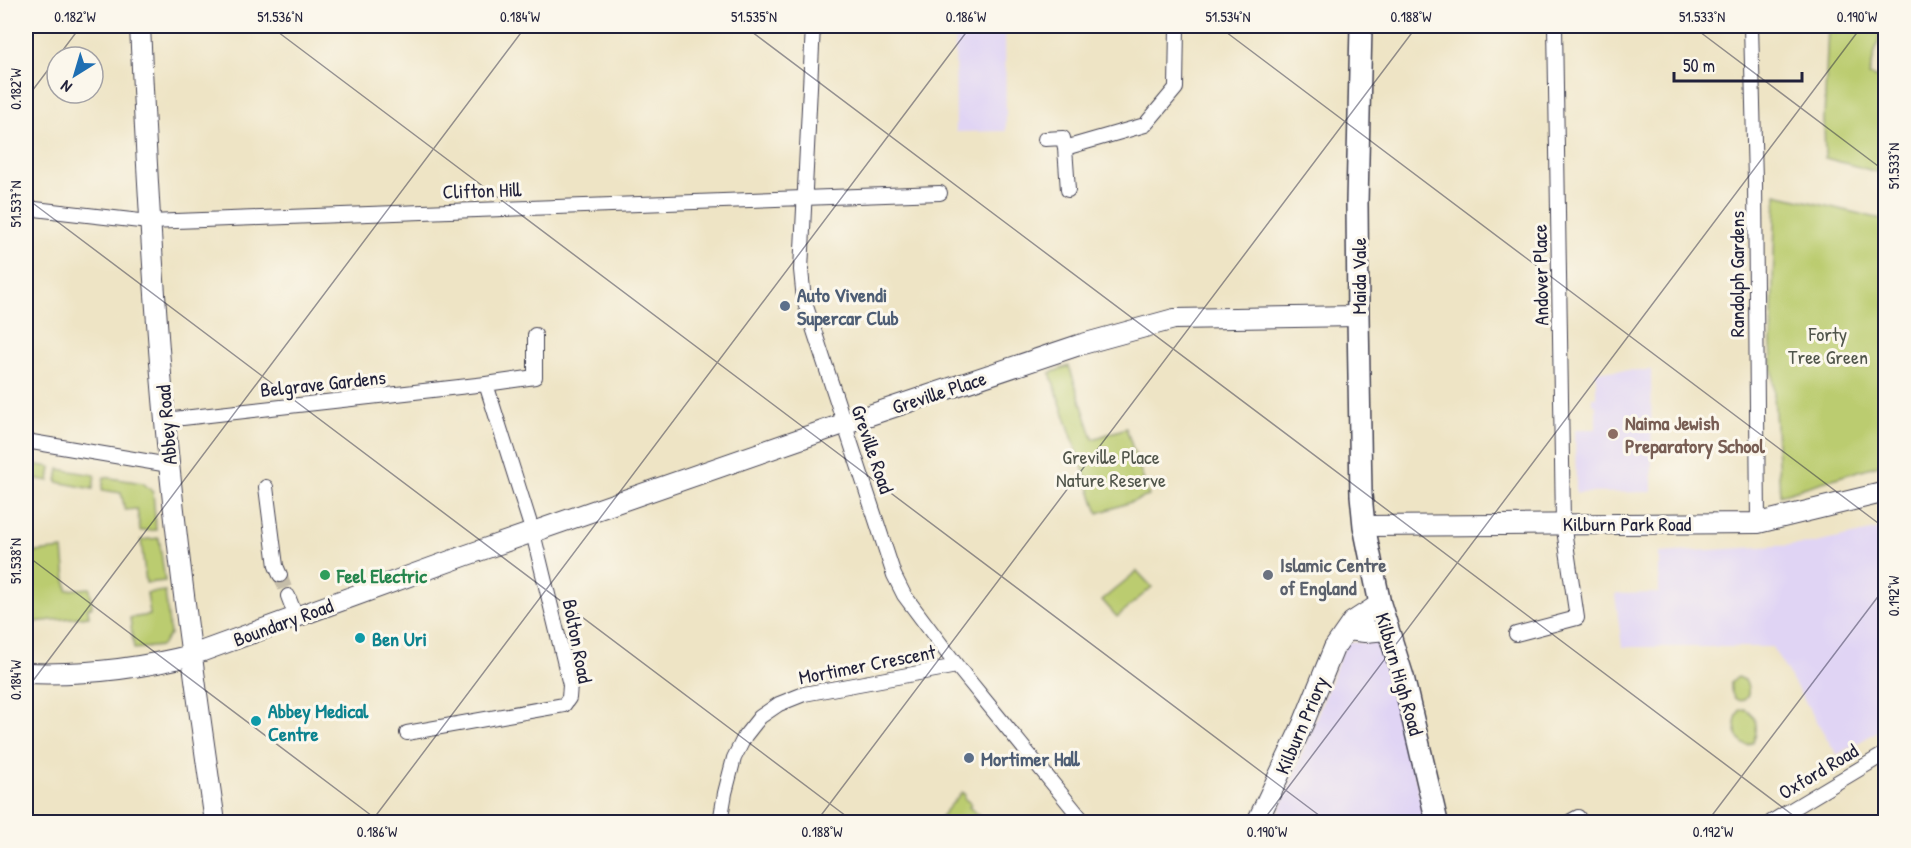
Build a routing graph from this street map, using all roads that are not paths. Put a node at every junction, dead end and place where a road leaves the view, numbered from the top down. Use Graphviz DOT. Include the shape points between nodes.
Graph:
graph roads {
  1 [pos="140,26"];
  2 [pos="813,26"];
  3 [pos="1177,26"];
  4 [pos="1361,26"];
  5 [pos="1555,26"];
  6 [pos="1751,26"];
  7 [pos="1045,139"];
  8 [pos="1065,148"];
  9 [pos="1068,190"];
  10 [pos="940,193"];
  11 [pos="804,198"];
  12 [pos="26,208"];
  13 [pos="149,222"];
  14 [pos="1358,316"];
  15 [pos="535,335"];
  16 [pos="486,384"];
  17 [pos="165,420"];
  18 [pos="843,424"];
  19 [pos="26,441"];
  20 [pos="169,465"];
  21 [pos="266,487"];
  22 [pos="1886,492"];
  23 [pos="1563,523"];
  24 [pos="1758,523"];
  25 [pos="1364,526"];
  26 [pos="533,533"];
  27 [pos="280,575"];
  28 [pos="288,596"];
  29 [pos="1380,604"];
  30 [pos="296,617"];
  31 [pos="1347,630"];
  32 [pos="1387,630"];
  33 [pos="1516,634"];
  34 [pos="192,655"];
  35 [pos="957,666"];
  36 [pos="26,672"];
  37 [pos="407,733"];
  38 [pos="1886,753"];
  39 [pos="215,822"];
  40 [pos="720,822"];
  41 [pos="1084,822"];
  42 [pos="1257,822"];
  43 [pos="1437,822"];
  44 [pos="1569,822"];
  45 [pos="1581,822"];
  46 [pos="1771,822"];
  1 -- 13 [label="street, Abbey Road"];
  2 -- 11 [label="street, Greville Road"];
  3 -- 8 [label="street" via="1176,88 1145,125"];
  4 -- 14 [label="main road, Maida Vale"];
  5 -- 23 [label="street, Andover Place"];
  6 -- 24 [label="street, Randolph Gardens"];
  7 -- 8 [label="street" via="1063,138"];
  8 -- 9 [label="street"];
  10 -- 11 [label="street, Clifton Hill"];
  11 -- 13 [label="street, Clifton Hill"];
  11 -- 18 [label="street, Greville Road" via="804,300"];
  12 -- 13 [label="street, Clifton Hill"];
  13 -- 17 [label="street, Abbey Road"];
  14 -- 18 [label="street, Greville Place" via="1163,321"];
  14 -- 25 [label="main road, Maida Vale"];
  15 -- 16 [label="street, Belgrave Gardens" via="535,377"];
  16 -- 17 [label="street, Belgrave Gardens"];
  16 -- 26 [label="street"];
  17 -- 20 [label="street, Abbey Road"];
  18 -- 26 [label="street, Greville Place"];
  18 -- 35 [label="street, Greville Road" via="894,575 904,595"];
  19 -- 20 [label="street"];
  20 -- 34 [label="street, Abbey Road"];
  21 -- 27 [label="street"];
  22 -- 24 [label="street, Kilburn Park Road"];
  23 -- 24 [label="street, Kilburn Park Road"];
  23 -- 25 [label="street, Kilburn Park Road"];
  23 -- 33 [label="street, Andover Place" via="1577,618"];
  25 -- 29 [label="main road, Kilburn High Road"];
  26 -- 30 [label="street, Boundary Road"];
  26 -- 37 [label="street, Bolton Road" via="570,685 569,698 564,705"];
  28 -- 30 [label="street"];
  29 -- 31 [label="street, Kilburn Priory" via="1352,622"];
  29 -- 32 [label="main road, Kilburn High Road"];
  30 -- 34 [label="street, Boundary Road"];
  31 -- 32 [label="street"];
  31 -- 42 [label="street, Kilburn Priory" via="1334,648"];
  32 -- 43 [label="main road, Kilburn High Road" via="1403,677"];
  34 -- 36 [label="street, Boundary Road" via="101,671"];
  34 -- 39 [label="street, Abbey Road"];
  35 -- 40 [label="street, Mortimer Crescent" via="804,694 779,704 760,717 745,736 729,775"];
  35 -- 41 [label="street, Greville Road"];
  38 -- 46 [label="street, Oxford Road"];
  44 -- 45 [label="street" via="1578,818"];
}
